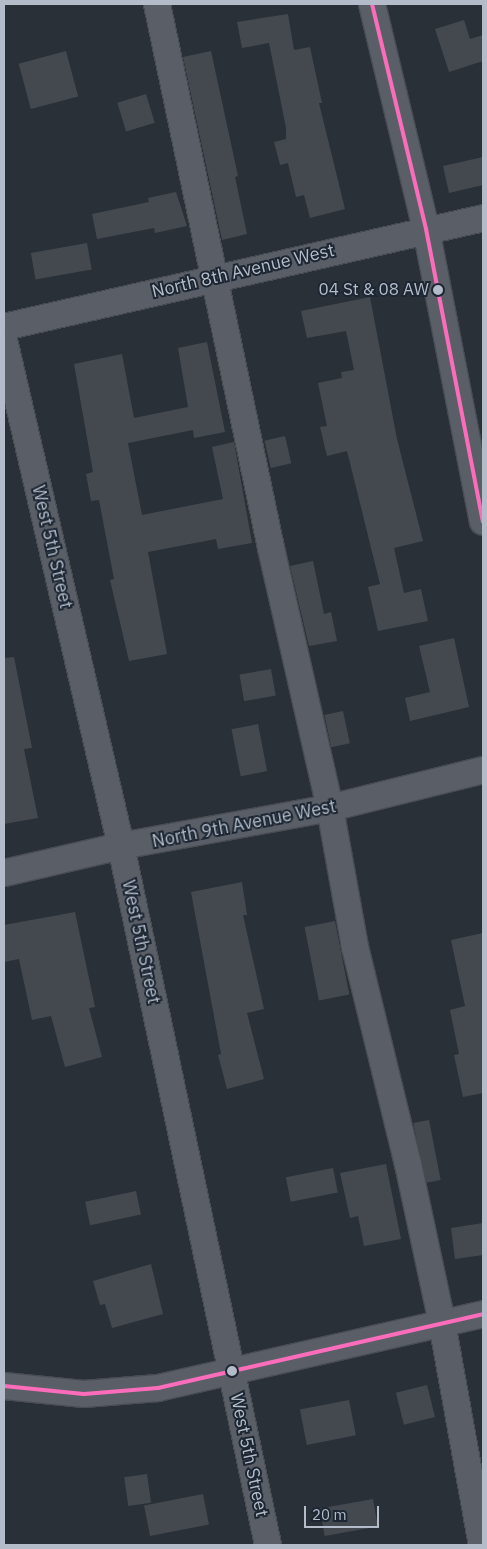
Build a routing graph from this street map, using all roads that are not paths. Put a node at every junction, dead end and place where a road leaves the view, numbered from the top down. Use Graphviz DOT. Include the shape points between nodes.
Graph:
graph roads {
  1 [pos="157,4"];
  2 [pos="372,4"];
  3 [pos="483,218"];
  4 [pos="426,228"];
  5 [pos="215,278"];
  6 [pos="4,326"];
  7 [pos="4,340"];
  8 [pos="483,522"];
  9 [pos="483,770"];
  10 [pos="330,808"];
  11 [pos="121,846"];
  12 [pos="4,873"];
  13 [pos="483,1314"];
  14 [pos="442,1323"];
  15 [pos="231,1372"];
  16 [pos="4,1386"];
  17 [pos="268,1545"];
  18 [pos="482,1545"];
  1 -- 5 [label="street"];
  2 -- 4 [label="street"];
  3 -- 4 [label="street, North 8th Avenue West"];
  4 -- 5 [label="street, North 8th Avenue West"];
  4 -- 8 [label="street"];
  5 -- 6 [label="street, North 8th Avenue West"];
  5 -- 10 [label="street" via="270,548"];
  7 -- 11 [label="street, West 5th Street"];
  9 -- 10 [label="street, North 9th Avenue West"];
  10 -- 11 [label="street, North 9th Avenue West"];
  10 -- 14 [label="street" via="355,948 408,1164"];
  11 -- 12 [label="street, North 9th Avenue West"];
  11 -- 15 [label="street, West 5th Street"];
  13 -- 14 [label="street"];
  14 -- 15 [label="street"];
  14 -- 18 [label="street"];
  15 -- 16 [label="street" via="158,1388 84,1394"];
  15 -- 17 [label="street, West 5th Street"];
}
